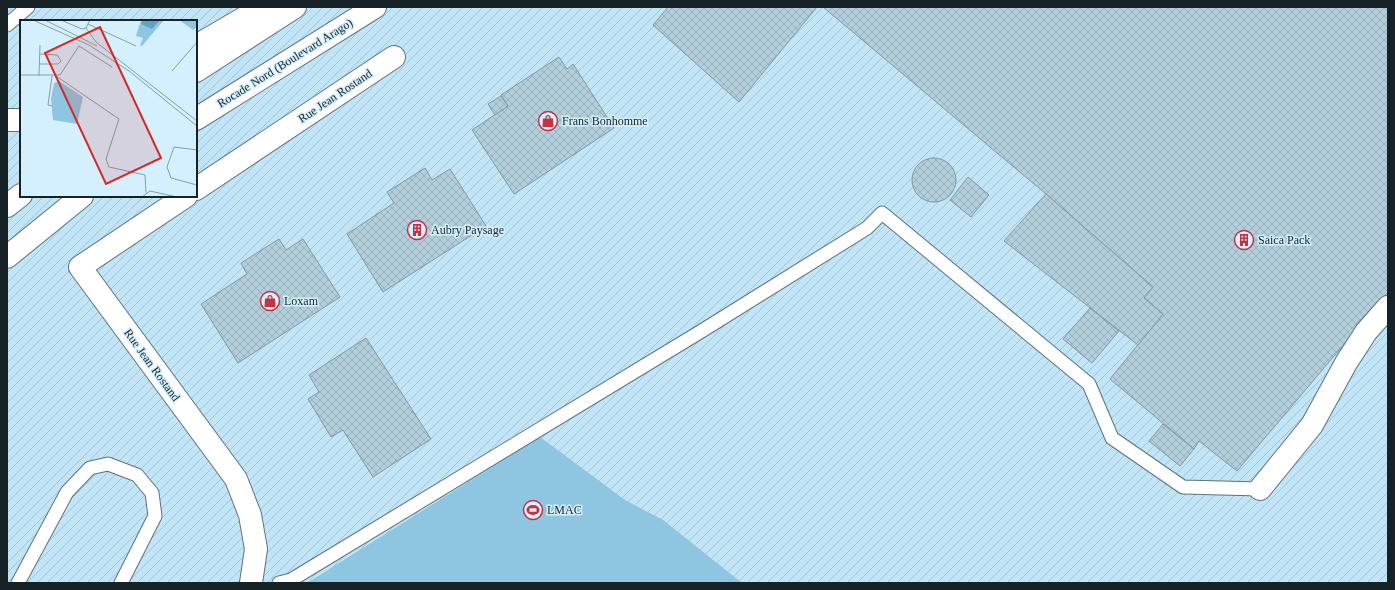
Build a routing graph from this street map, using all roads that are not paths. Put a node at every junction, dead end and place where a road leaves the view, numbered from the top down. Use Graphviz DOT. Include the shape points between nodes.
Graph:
graph roads {
  1 [pos="28,7"];
  2 [pos="267,7"];
  3 [pos="295,7"];
  4 [pos="375,7"];
  5 [pos="7,25"];
  6 [pos="197,45"];
  7 [pos="394,57"];
  8 [pos="197,70"];
  9 [pos="197,118"];
  10 [pos="7,120"];
  11 [pos="20,120"];
  12 [pos="197,188"];
  13 [pos="20,196"];
  14 [pos="81,197"];
  15 [pos="185,197"];
  16 [pos="7,206"];
  17 [pos="7,257"];
  18 [pos="1388,307"];
  19 [pos="1260,489"];
  20 [pos="18,583"];
  21 [pos="121,583"];
  22 [pos="251,583"];
  23 [pos="279,583"];
  1 -- 5 [label="lane"];
  2 -- 6 [label="street"];
  3 -- 8 [label="street"];
  4 -- 9 [label="street, Rocade Nord (Boulevard Arago)"];
  7 -- 12 [label="street, Rue Jean Rostand"];
  10 -- 11 [label="street"];
  13 -- 16 [label="street"];
  14 -- 17 [label="street"];
  15 -- 22 [label="street, Rue Jean Rostand" via="80,267 236,479 250,515 256,549"];
  18 -- 19 [label="street" via="1366,332 1346,363 1312,425"];
  19 -- 23 [label="lane" via="1183,487 1112,438 1089,384 882,213 867,228 700,332 291,580"];
  20 -- 21 [label="lane" via="67,492 90,468 108,464 137,475 152,493 155,516"];
}
